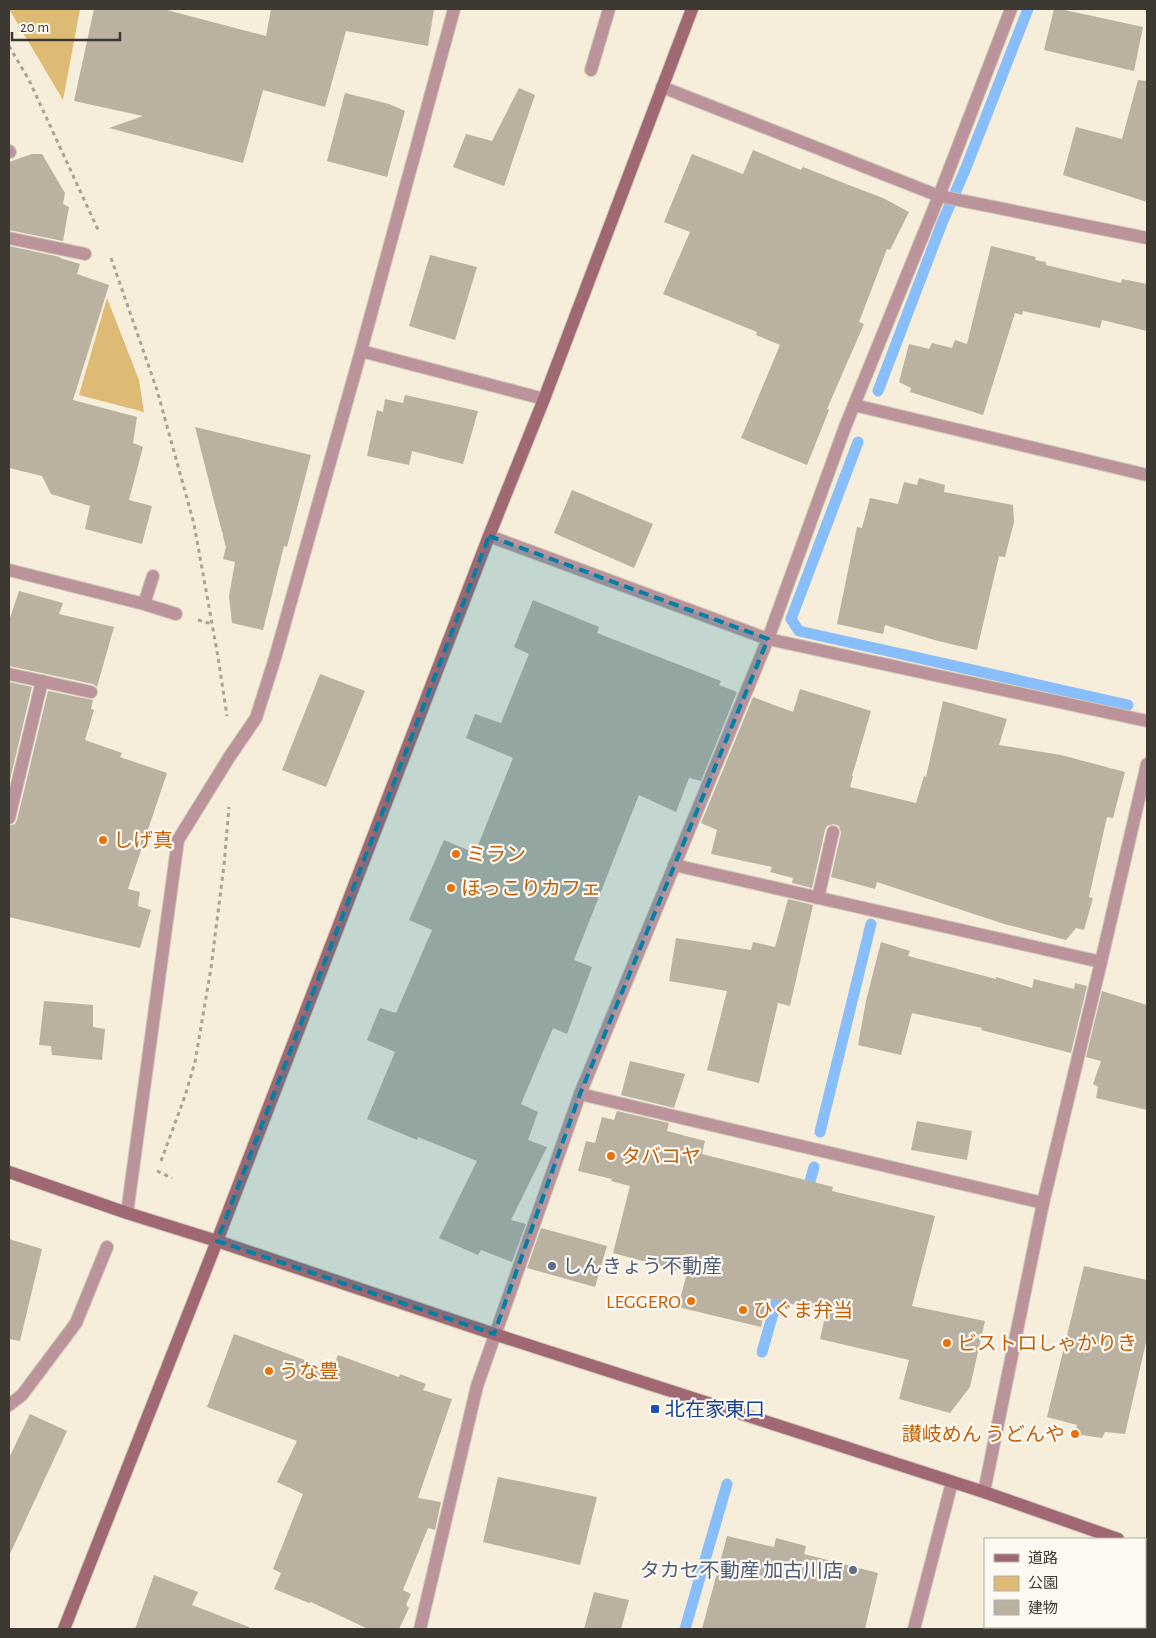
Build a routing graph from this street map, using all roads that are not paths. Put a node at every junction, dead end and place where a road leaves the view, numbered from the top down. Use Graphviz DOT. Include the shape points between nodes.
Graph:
graph roads {
  1 [pos="454,9"];
  2 [pos="609,9"];
  3 [pos="692,9"];
  4 [pos="1011,9"];
  5 [pos="591,70"];
  6 [pos="662,86"];
  7 [pos="940,196"];
  8 [pos="9,238"];
  9 [pos="1147,238"];
  10 [pos="85,254"];
  11 [pos="360,351"];
  12 [pos="544,399"];
  13 [pos="854,405"];
  14 [pos="1147,475"];
  15 [pos="489,536"];
  16 [pos="9,570"];
  17 [pos="153,576"];
  18 [pos="144,604"];
  19 [pos="176,614"];
  20 [pos="768,639"];
  21 [pos="9,674"];
  22 [pos="42,681"];
  23 [pos="91,692"];
  24 [pos="1147,721"];
  25 [pos="1147,764"];
  26 [pos="9,818"];
  27 [pos="834,832"];
  28 [pos="674,865"];
  29 [pos="818,898"];
  30 [pos="1101,962"];
  31 [pos="580,1094"];
  32 [pos="9,1172"];
  33 [pos="1043,1203"];
  34 [pos="127,1213"];
  35 [pos="217,1241"];
  36 [pos="107,1247"];
  37 [pos="494,1334"];
  38 [pos="9,1405"];
  39 [pos="952,1482"];
  40 [pos="984,1492"];
  41 [pos="1115,1538"];
  42 [pos="64,1629"];
  43 [pos="420,1629"];
  44 [pos="914,1629"];
  1 -- 11 [label="street"];
  2 -- 5 [label="street"];
  3 -- 6 [label="street"];
  4 -- 7 [label="street"];
  6 -- 7 [label="street"];
  6 -- 12 [label="street"];
  7 -- 9 [label="street"];
  7 -- 13 [label="street"];
  8 -- 10 [label="street"];
  11 -- 12 [label="street"];
  11 -- 34 [label="street" via="256,718 178,840"];
  12 -- 15 [label="street"];
  13 -- 14 [label="street"];
  13 -- 20 [label="street"];
  15 -- 20 [label="street"];
  15 -- 35 [label="street"];
  16 -- 18 [label="street"];
  17 -- 18 [label="street"];
  18 -- 19 [label="street"];
  20 -- 24 [label="street"];
  20 -- 28 [label="street"];
  21 -- 22 [label="street"];
  22 -- 23 [label="street"];
  22 -- 26 [label="street"];
  25 -- 30 [label="street"];
  27 -- 29 [label="street"];
  28 -- 29 [label="street"];
  28 -- 31 [label="street"];
  29 -- 30 [label="street"];
  30 -- 33 [label="street"];
  31 -- 33 [label="street"];
  31 -- 37 [label="street"];
  32 -- 34 [label="street"];
  33 -- 40 [label="street"];
  34 -- 35 [label="street"];
  35 -- 37 [label="street"];
  35 -- 42 [label="street"];
  36 -- 38 [label="street" via="76,1323 22,1394"];
  37 -- 39 [label="street"];
  37 -- 43 [label="street" via="477,1386"];
  39 -- 40 [label="street"];
  39 -- 44 [label="street"];
  40 -- 41 [label="street"];
}
